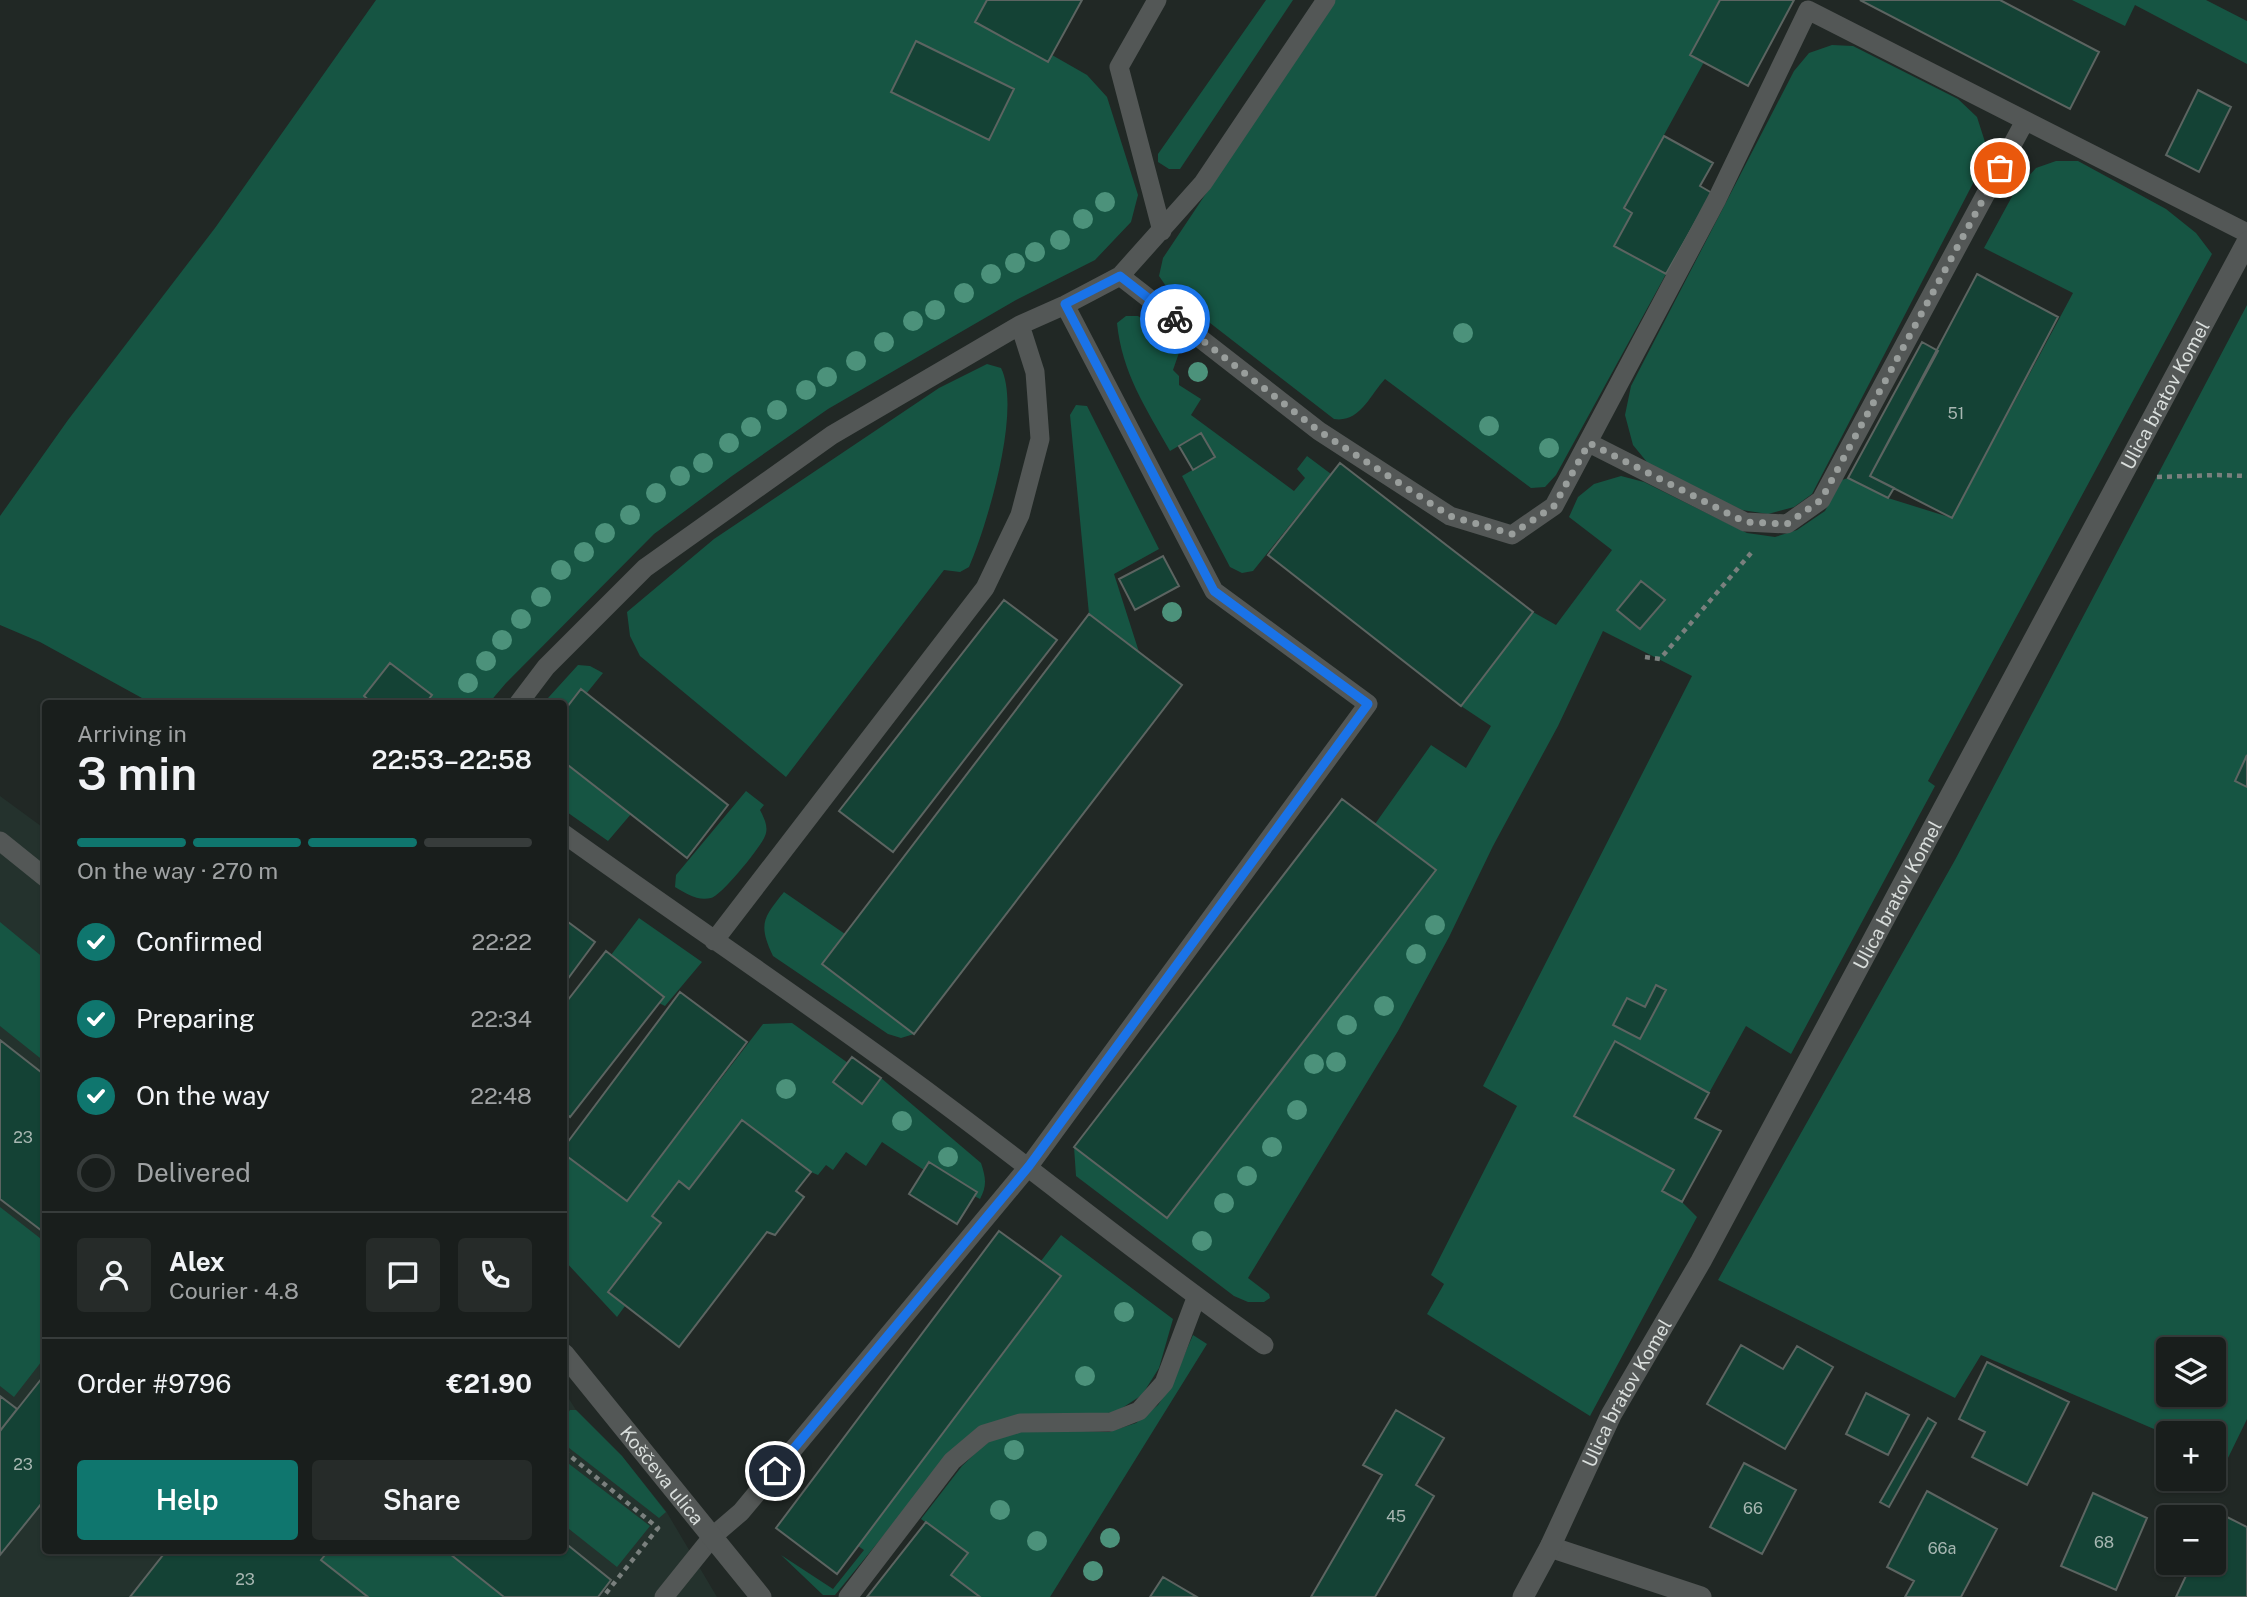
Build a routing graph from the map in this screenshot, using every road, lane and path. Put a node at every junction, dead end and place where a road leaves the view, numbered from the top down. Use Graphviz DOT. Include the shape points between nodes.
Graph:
graph roads {
  1 [pos="1157,0"];
  2 [pos="1326,0"];
  3 [pos="2025,121"];
  4 [pos="1162,231"];
  5 [pos="2247,233"];
  6 [pos="2247,242"];
  7 [pos="1120,276"];
  8 [pos="1065,304"];
  9 [pos="1020,325"];
  10 [pos="1589,443"];
  11 [pos="2247,476"];
  12 [pos="2121,478"];
  13 [pos="1770,523"];
  14 [pos="1645,657"];
  15 [pos="521,700"];
  16 [pos="567,836"];
  17 [pos="0,841"];
  18 [pos="42,875"];
  19 [pos="714,941"];
  20 [pos="1029,1166"];
  21 [pos="1196,1298"];
  22 [pos="1264,1345"];
  23 [pos="567,1358"];
  24 [pos="567,1453"];
  25 [pos="713,1536"];
  26 [pos="1550,1547"];
  27 [pos="603,1597"];
  28 [pos="664,1597"];
  29 [pos="761,1597"];
  30 [pos="848,1597"];
  31 [pos="1522,1597"];
  32 [pos="1701,1597"];
  1 -- 4 [label="lane" via="1119,67"];
  2 -- 4 [label="lane" via="1203,183"];
  3 -- 5 [label="lane"];
  3 -- 10 [label="lane" via="1808,10 1717,199"];
  3 -- 13 [label="lane" via="1821,500 1787,524"];
  4 -- 7 [label="lane"];
  6 -- 12 [label="street, Ulica bratov Komel"];
  7 -- 8 [label="lane"];
  7 -- 10 [label="lane" via="1319,431 1450,516 1512,534 1554,506"];
  8 -- 9 [label="lane"];
  8 -- 20 [label="lane" via="1214,591 1368,704"];
  9 -- 15 [label="lane" via="832,435 645,568 546,667"];
  9 -- 19 [label="lane" via="1035,372 1040,439 1020,515 985,588"];
  10 -- 13 [label="lane" via="1745,522"];
  11 -- 12 [label="path"];
  12 -- 26 [label="street, Ulica bratov Komel" via="1701,1261 1611,1415"];
  13 -- 14 [label="path" via="1765,537 1660,659"];
  16 -- 19 [label="lane"];
  17 -- 18 [label="lane"];
  19 -- 20 [label="lane"];
  20 -- 21 [label="lane"];
  20 -- 25 [label="lane" via="741,1511"];
  21 -- 22 [label="lane"];
  21 -- 30 [label="lane" via="1164,1383 1139,1411 1111,1422 1020,1423 984,1434 952,1461"];
  23 -- 25 [label="street, Koščeva ulica"];
  24 -- 27 [label="path" via="657,1528"];
  25 -- 28 [label="lane"];
  25 -- 29 [label="street, Koščeva ulica"];
  26 -- 31 [label="street, Ulica bratov Komel"];
  26 -- 32 [label="street"];
}
